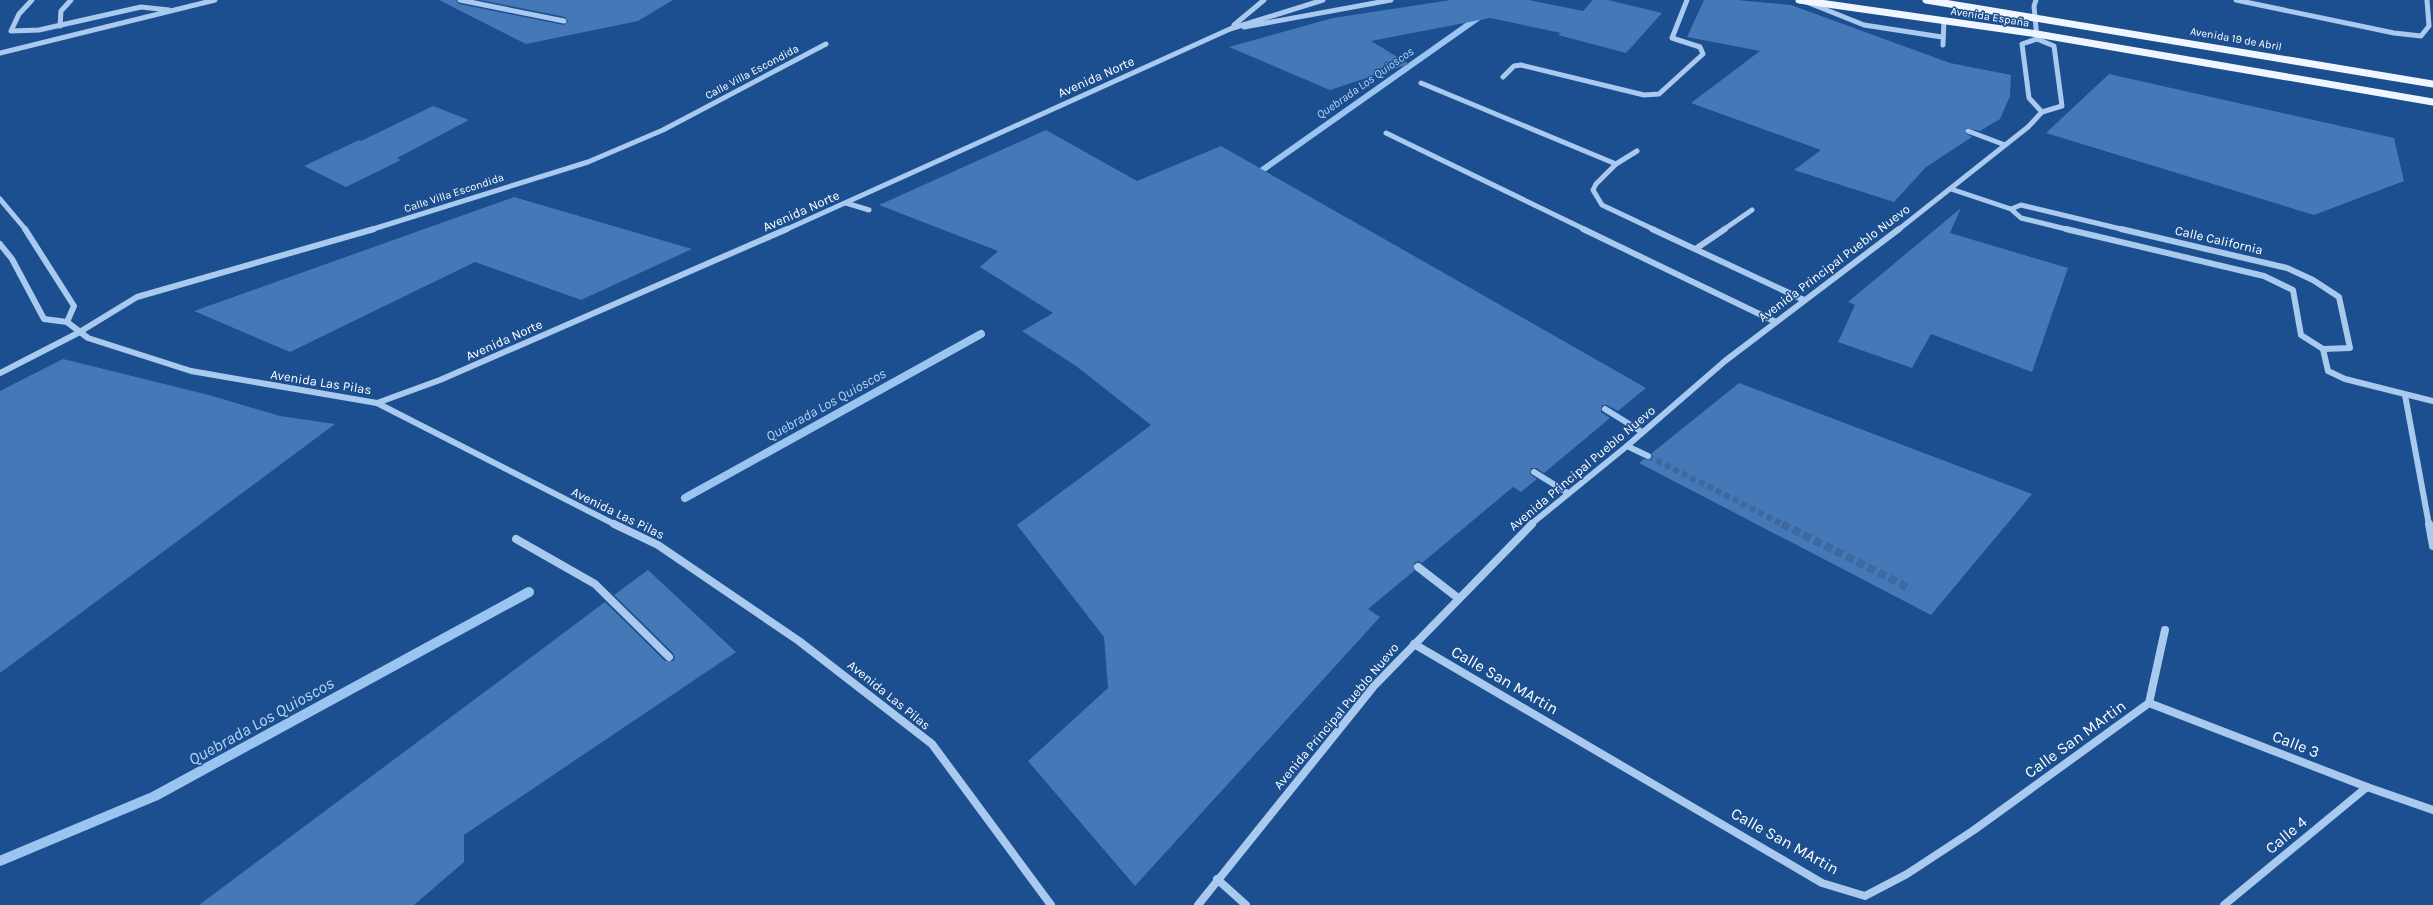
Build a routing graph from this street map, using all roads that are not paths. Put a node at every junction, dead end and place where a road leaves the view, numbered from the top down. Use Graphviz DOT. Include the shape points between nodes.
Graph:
graph roads {
  1 [pos="32,0"];
  2 [pos="71,0"];
  3 [pos="215,0"];
  4 [pos="460,0"];
  5 [pos="1264,0"];
  6 [pos="1323,0"];
  7 [pos="1391,0"];
  8 [pos="1687,0"];
  9 [pos="1799,0"];
  10 [pos="1803,0"];
  11 [pos="1926,0"];
  12 [pos="2036,0"];
  13 [pos="2236,0"];
  14 [pos="2428,0"];
  15 [pos="171,11"];
  16 [pos="2035,17"];
  17 [pos="1944,20"];
  18 [pos="564,21"];
  19 [pos="60,26"];
  20 [pos="1230,29"];
  21 [pos="2037,36"];
  22 [pos="1942,37"];
  23 [pos="826,44"];
  24 [pos="1943,44"];
  25 [pos="0,53"];
  26 [pos="1503,77"];
  27 [pos="1421,83"];
  28 [pos="2433,84"];
  29 [pos="2433,102"];
  30 [pos="2042,112"];
  31 [pos="1968,131"];
  32 [pos="1386,133"];
  33 [pos="2006,145"];
  34 [pos="1637,151"];
  35 [pos="1616,164"];
  36 [pos="1951,189"];
  37 [pos="0,200"];
  38 [pos="846,202"];
  39 [pos="2011,209"];
  40 [pos="869,210"];
  41 [pos="1752,210"];
  42 [pos="0,244"];
  43 [pos="1697,248"];
  44 [pos="1804,300"];
  45 [pos="67,322"];
  46 [pos="1776,322"];
  47 [pos="78,333"];
  48 [pos="2323,350"];
  49 [pos="0,373"];
  50 [pos="2405,395"];
  51 [pos="2433,401"];
  52 [pos="377,403"];
  53 [pos="1605,409"];
  54 [pos="1642,432"];
  55 [pos="1627,446"];
  56 [pos="1648,456"];
  57 [pos="1534,472"];
  58 [pos="1568,493"];
  59 [pos="516,539"];
  60 [pos="2433,546"];
  61 [pos="1418,567"];
  62 [pos="1458,598"];
  63 [pos="2165,630"];
  64 [pos="1414,644"];
  65 [pos="669,657"];
  66 [pos="2150,703"];
  67 [pos="2367,787"];
  68 [pos="2433,810"];
  69 [pos="1217,879"];
  70 [pos="1051,905"];
  71 [pos="1198,905"];
  72 [pos="1246,905"];
  73 [pos="2224,905"];
  1 -- 19 [label="street" via="19,14 11,31 24,32"];
  2 -- 19 [label="street" via="58,15"];
  3 -- 15 [label="street"];
  4 -- 18 [label="street"];
  5 -- 20 [label="street, Avenida Norte"];
  6 -- 20 [label="street, Avenida Norte"];
  7 -- 20 [label="street"];
  8 -- 26 [label="street" via="1672,38 1700,47 1703,54 1659,94 1644,95 1520,65 1514,66"];
  9 -- 10 [label="main road, Avenida España"];
  10 -- 17 [label="main road, Avenida España"];
  10 -- 22 [label="street" via="1864,25"];
  11 -- 16 [label="main road, Avenida España"];
  12 -- 16 [label="street"];
  13 -- 14 [label="street" via="2394,33 2421,36 2429,26"];
  15 -- 19 [label="street" via="141,7"];
  15 -- 25 [label="street"];
  16 -- 21 [label="street"];
  16 -- 28 [label="main road, Avenida 19 de Abril"];
  17 -- 21 [label="main road, Avenida España"];
  17 -- 22 [label="street"];
  20 -- 38 [label="street, Avenida Norte"];
  21 -- 29 [label="main road"];
  21 -- 30 [label="street" via="2022,44 2029,98"];
  21 -- 30 [label="street, Avenida Principal Pueblo Nuevo" via="2054,46 2062,106"];
  22 -- 24 [label="street"];
  23 -- 47 [label="street, Calle Villa Escondida" via="663,130 588,162 421,215 137,297"];
  27 -- 35 [label="street"];
  30 -- 33 [label="street, Avenida Principal Pueblo Nuevo"];
  31 -- 33 [label="street"];
  32 -- 46 [label="street"];
  33 -- 36 [label="street, Avenida Principal Pueblo Nuevo"];
  34 -- 35 [label="street"];
  35 -- 43 [label="street" via="1593,190 1602,205"];
  36 -- 39 [label="street, Calle California"];
  36 -- 44 [label="street, Avenida Principal Pueblo Nuevo"];
  37 -- 45 [label="street" via="25,228 74,306"];
  38 -- 40 [label="street"];
  38 -- 52 [label="street, Avenida Norte" via="440,380"];
  39 -- 48 [label="street, Calle California" via="2021,218 2264,276 2293,290 2301,335"];
  39 -- 48 [label="street, Calle California" via="2021,205 2287,268 2314,280 2339,297 2350,348"];
  41 -- 43 [label="street"];
  42 -- 45 [label="street" via="12,259 44,319"];
  43 -- 44 [label="street"];
  44 -- 46 [label="street, Avenida Principal Pueblo Nuevo"];
  45 -- 47 [label="street, Avenida Las Pilas"];
  46 -- 54 [label="street, Avenida Principal Pueblo Nuevo" via="1725,361"];
  47 -- 49 [label="street, Calle Villa Escondida"];
  47 -- 52 [label="street, Avenida Las Pilas" via="95,341 191,372"];
  48 -- 50 [label="street" via="2328,371 2345,379"];
  50 -- 51 [label="street"];
  50 -- 60 [label="street"];
  52 -- 70 [label="street, Avenida Las Pilas" via="592,514 658,545 845,675 932,744"];
  53 -- 54 [label="street"];
  54 -- 55 [label="street, Avenida Principal Pueblo Nuevo"];
  55 -- 56 [label="street"];
  55 -- 58 [label="street, Avenida Principal Pueblo Nuevo"];
  57 -- 58 [label="street"];
  58 -- 62 [label="street, Avenida Principal Pueblo Nuevo" via="1528,527"];
  59 -- 65 [label="street" via="595,584"];
  61 -- 62 [label="street"];
  62 -- 64 [label="street, Avenida Principal Pueblo Nuevo"];
  63 -- 66 [label="street"];
  64 -- 66 [label="street, Calle San MArtin" via="1822,883 1865,896 1916,869 2009,806"];
  64 -- 69 [label="street, Avenida Principal Pueblo Nuevo" via="1374,686"];
  66 -- 67 [label="street, Calle 3"];
  67 -- 68 [label="street, Calle 3"];
  67 -- 73 [label="street, Calle 4"];
  69 -- 71 [label="street, Avenida Principal Pueblo Nuevo"];
  69 -- 72 [label="street"];
}
